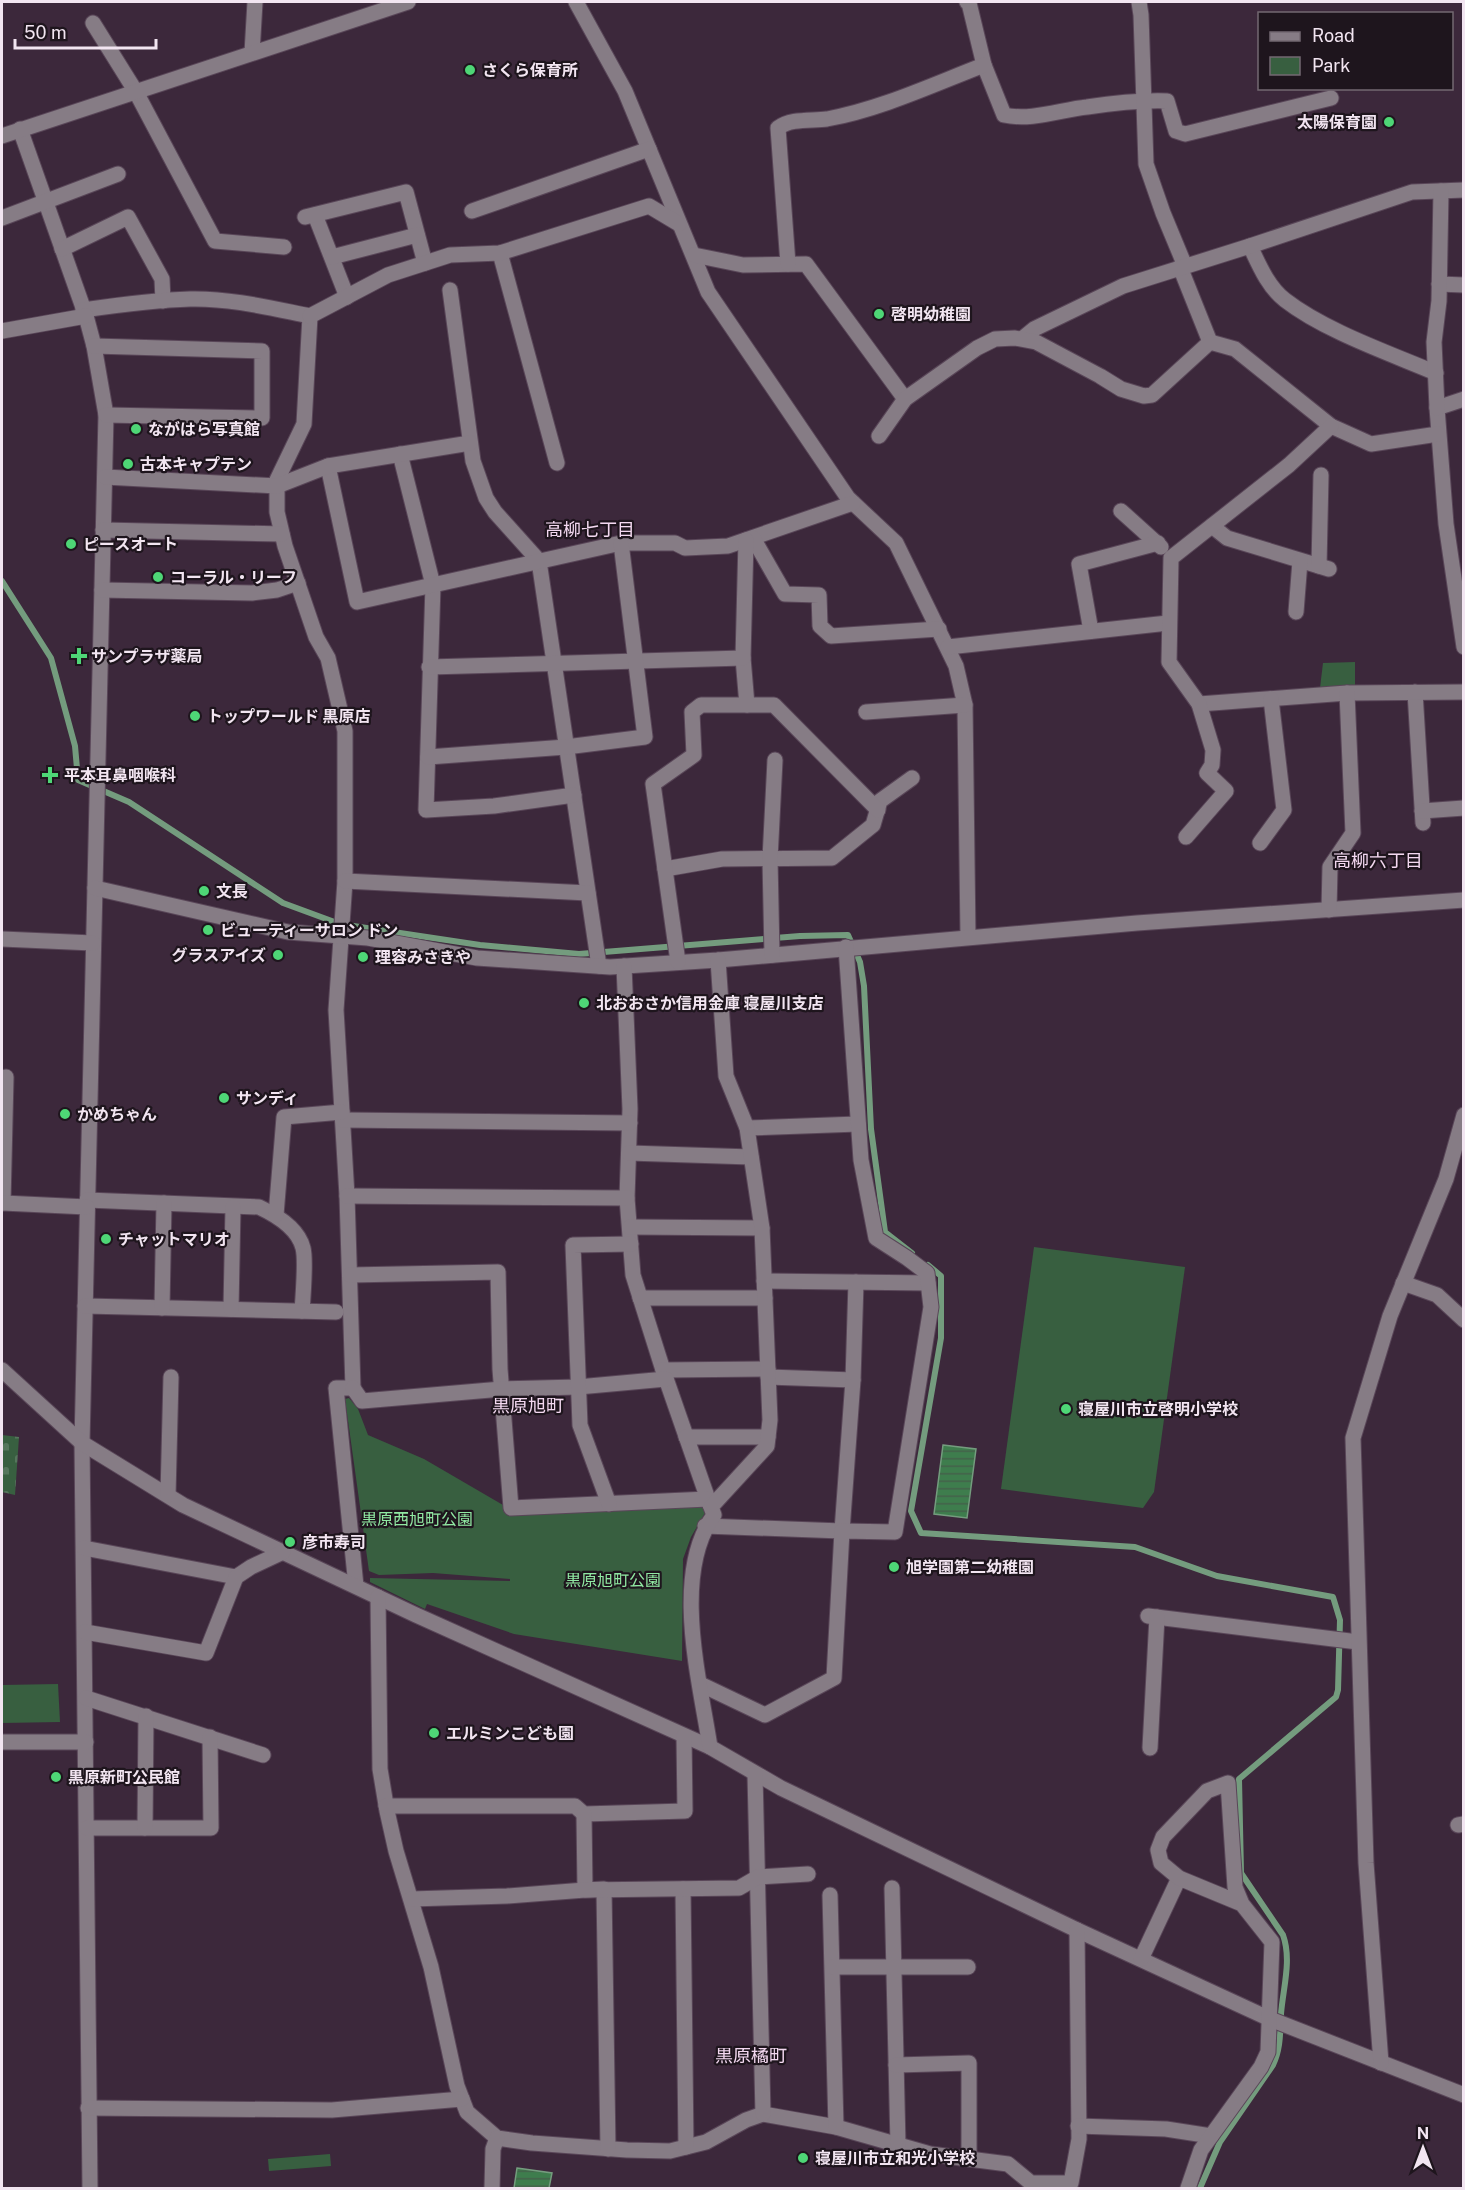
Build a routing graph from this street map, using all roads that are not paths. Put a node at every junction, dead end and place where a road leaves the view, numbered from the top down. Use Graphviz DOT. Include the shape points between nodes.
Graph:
graph roads {
  1 [pos="255,2"];
  2 [pos="408,2"];
  3 [pos="576,2"];
  4 [pos="967,2"];
  5 [pos="1139,2"];
  6 [pos="93,23"];
  7 [pos="252,53"];
  8 [pos="984,65"];
  9 [pos="136,92"];
  10 [pos="1331,98"];
  11 [pos="1143,100"];
  12 [pos="20,129"];
  13 [pos="2,136"];
  14 [pos="649,149"];
  15 [pos="118,174"];
  16 [pos="1464,190"];
  17 [pos="1441,191"];
  18 [pos="45,201"];
  19 [pos="472,211"];
  20 [pos="2,218"];
  21 [pos="679,224"];
  22 [pos="417,235"];
  23 [pos="1250,246"];
  24 [pos="284,247"];
  25 [pos="62,249"];
  26 [pos="500,253"];
  27 [pos="694,255"];
  28 [pos="332,257"];
  29 [pos="425,263"];
  30 [pos="788,264"];
  31 [pos="1183,267"];
  32 [pos="1439,284"];
  33 [pos="1464,285"];
  34 [pos="450,290"];
  35 [pos="347,297"];
  36 [pos="163,301"];
  37 [pos="84,313"];
  38 [pos="310,316"];
  39 [pos="2,331"];
  40 [pos="1023,338"];
  41 [pos="1210,342"];
  42 [pos="94,346"];
  43 [pos="1436,373"];
  44 [pos="905,399"];
  45 [pos="1464,399"];
  46 [pos="1437,408"];
  47 [pos="106,415"];
  48 [pos="1331,426"];
  49 [pos="1438,434"];
  50 [pos="879,436"];
  51 [pos="470,443"];
  52 [pos="400,454"];
  53 [pos="557,463"];
  54 [pos="328,466"];
  55 [pos="1321,475"];
  56 [pos="105,477"];
  57 [pos="277,486"];
  58 [pos="853,503"];
  59 [pos="1121,511"];
  60 [pos="1212,526"];
  61 [pos="104,530"];
  62 [pos="282,534"];
  63 [pos="749,539"];
  64 [pos="621,543"];
  65 [pos="1158,543"];
  66 [pos="1171,558"];
  67 [pos="539,561"];
  68 [pos="1300,561"];
  69 [pos="298,583"];
  70 [pos="433,585"];
  71 [pos="102,590"];
  72 [pos="1296,612"];
  73 [pos="1168,623"];
  74 [pos="939,629"];
  75 [pos="1091,631"];
  76 [pos="1462,638"];
  77 [pos="948,648"];
  78 [pos="743,658"];
  79 [pos="636,662"];
  80 [pos="554,664"];
  81 [pos="429,667"];
  82 [pos="1415,692"];
  83 [pos="1464,692"];
  84 [pos="1347,693"];
  85 [pos="1271,699"];
  86 [pos="1199,704"];
  87 [pos="747,705"];
  88 [pos="965,705"];
  89 [pos="866,712"];
  90 [pos="566,747"];
  91 [pos="428,757"];
  92 [pos="775,760"];
  93 [pos="912,778"];
  94 [pos="574,795"];
  95 [pos="1464,808"];
  96 [pos="878,810"];
  97 [pos="1186,837"];
  98 [pos="1260,843"];
  99 [pos="770,859"];
  100 [pos="665,869"];
  101 [pos="345,881"];
  102 [pos="95,888"];
  103 [pos="588,892"];
  104 [pos="1464,900"];
  105 [pos="1329,910"];
  106 [pos="342,928"];
  107 [pos="968,937"];
  108 [pos="2,939"];
  109 [pos="93,943"];
  110 [pos="852,947"];
  111 [pos="676,951"];
  112 [pos="772,951"];
  113 [pos="598,957"];
  114 [pos="718,960"];
  115 [pos="624,966"];
  116 [pos="6,1077"];
  117 [pos="1464,1115"];
  118 [pos="342,1116"];
  119 [pos="630,1123"];
  120 [pos="858,1124"];
  121 [pos="747,1128"];
  122 [pos="629,1153"];
  123 [pos="751,1157"];
  124 [pos="347,1196"];
  125 [pos="627,1198"];
  126 [pos="2,1203"];
  127 [pos="164,1203"];
  128 [pos="87,1204"];
  129 [pos="233,1207"];
  130 [pos="276,1215"];
  131 [pos="630,1227"];
  132 [pos="762,1228"];
  133 [pos="631,1244"];
  134 [pos="350,1275"];
  135 [pos="764,1281"];
  136 [pos="856,1282"];
  137 [pos="928,1283"];
  138 [pos="1403,1283"];
  139 [pos="640,1298"];
  140 [pos="765,1298"];
  141 [pos="85,1306"];
  142 [pos="162,1308"];
  143 [pos="231,1309"];
  144 [pos="302,1311"];
  145 [pos="336,1311"];
  146 [pos="1464,1320"];
  147 [pos="2,1370"];
  148 [pos="768,1373"];
  149 [pos="665,1375"];
  150 [pos="171,1377"];
  151 [pos="853,1380"];
  152 [pos="578,1387"];
  153 [pos="353,1388"];
  154 [pos="502,1389"];
  155 [pos="686,1437"];
  156 [pos="768,1437"];
  157 [pos="82,1443"];
  158 [pos="168,1496"];
  159 [pos="709,1503"];
  160 [pos="609,1504"];
  161 [pos="705,1527"];
  162 [pos="842,1531"];
  163 [pos="84,1548"];
  164 [pos="283,1552"];
  165 [pos="236,1577"];
  166 [pos="356,1586"];
  167 [pos="378,1597"];
  168 [pos="85,1632"];
  169 [pos="1347,1641"];
  170 [pos="700,1684"];
  171 [pos="86,1698"];
  172 [pos="146,1716"];
  173 [pos="684,1736"];
  174 [pos="210,1737"];
  175 [pos="2,1742"];
  176 [pos="86,1742"];
  177 [pos="710,1747"];
  178 [pos="1150,1748"];
  179 [pos="263,1755"];
  180 [pos="755,1774"];
  181 [pos="386,1806"];
  182 [pos="584,1814"];
  183 [pos="87,1828"];
  184 [pos="145,1828"];
  185 [pos="808,1874"];
  186 [pos="758,1877"];
  187 [pos="1179,1878"];
  188 [pos="892,1888"];
  189 [pos="604,1889"];
  190 [pos="682,1889"];
  191 [pos="585,1890"];
  192 [pos="830,1895"];
  193 [pos="411,1899"];
  194 [pos="1242,1904"];
  195 [pos="1077,1930"];
  196 [pos="1141,1959"];
  197 [pos="894,1966"];
  198 [pos="833,1967"];
  199 [pos="968,1967"];
  200 [pos="1278,2022"];
  201 [pos="1381,2063"];
  202 [pos="896,2066"];
  203 [pos="1464,2095"];
  204 [pos="462,2099"];
  205 [pos="88,2108"];
  206 [pos="763,2114"];
  207 [pos="1078,2126"];
  208 [pos="836,2127"];
  209 [pos="1211,2136"];
  210 [pos="497,2138"];
  211 [pos="898,2145"];
  212 [pos="686,2147"];
  213 [pos="608,2149"];
  214 [pos="969,2159"];
  215 [pos="90,2188"];
  216 [pos="492,2188"];
  217 [pos="1188,2188"];
  1 -- 7 [label="street"];
  2 -- 7 [label="street"];
  3 -- 14 [label="street" via="625,91"];
  4 -- 8 [label="street"];
  5 -- 11 [label="street"];
  6 -- 9 [label="street"];
  7 -- 9 [label="street"];
  8 -- 11 [label="street" via="1004,115 1010,117"];
  8 -- 30 [label="street" via="891,102 827,118 784,123 778,128"];
  9 -- 12 [label="street"];
  9 -- 24 [label="street" via="215,241"];
  10 -- 11 [label="street" via="1185,134 1176,131 1167,101"];
  11 -- 31 [label="street" via="1146,164"];
  12 -- 13 [label="street"];
  12 -- 18 [label="street"];
  14 -- 19 [label="street"];
  14 -- 21 [label="street"];
  15 -- 18 [label="street"];
  16 -- 17 [label="street"];
  17 -- 23 [label="street" via="1412,192"];
  17 -- 32 [label="street"];
  18 -- 20 [label="street"];
  18 -- 25 [label="street"];
  21 -- 26 [label="street" via="649,206"];
  21 -- 27 [label="street"];
  22 -- 28 [label="street"];
  22 -- 28 [label="street" via="406,192 310,216"];
  22 -- 29 [label="street"];
  23 -- 31 [label="street"];
  23 -- 43 [label="street" via="1264,276 1284,299 1335,329"];
  25 -- 36 [label="street" via="128,217 162,279"];
  25 -- 37 [label="street"];
  26 -- 29 [label="street" via="450,255"];
  26 -- 53 [label="street"];
  27 -- 30 [label="street" via="742,265"];
  27 -- 58 [label="street" via="708,291"];
  28 -- 35 [label="street"];
  29 -- 35 [label="street" via="388,275"];
  30 -- 44 [label="street" via="806,264"];
  31 -- 40 [label="street" via="1123,286"];
  31 -- 41 [label="street"];
  32 -- 33 [label="street"];
  32 -- 43 [label="street" via="1434,342"];
  34 -- 51 [label="street"];
  35 -- 38 [label="street"];
  36 -- 37 [label="street" via="135,302"];
  36 -- 38 [label="street" via="242,303"];
  37 -- 39 [label="street"];
  37 -- 42 [label="street"];
  38 -- 57 [label="street" via="304,424"];
  40 -- 41 [label="street" via="1121,389 1144,396 1152,395"];
  40 -- 44 [label="street" via="995,339 976,348"];
  41 -- 48 [label="street" via="1235,349"];
  42 -- 47 [label="street"];
  42 -- 47 [label="street" via="262,351 262,418"];
  43 -- 46 [label="street"];
  44 -- 50 [label="street"];
  45 -- 46 [label="street"];
  46 -- 49 [label="street"];
  47 -- 56 [label="street"];
  48 -- 49 [label="street" via="1371,444"];
  48 -- 60 [label="street"];
  49 -- 76 [label="street"];
  51 -- 52 [label="street"];
  51 -- 67 [label="street" via="472,461 486,498"];
  52 -- 54 [label="street"];
  52 -- 70 [label="street"];
  54 -- 57 [label="street"];
  54 -- 70 [label="street" via="357,602"];
  55 -- 68 [label="street" via="1324,568"];
  56 -- 57 [label="street"];
  56 -- 61 [label="street"];
  57 -- 62 [label="street"];
  58 -- 63 [label="street"];
  58 -- 74 [label="street" via="896,543"];
  59 -- 65 [label="street"];
  60 -- 66 [label="street"];
  60 -- 68 [label="street" via="1227,538"];
  61 -- 62 [label="street"];
  61 -- 71 [label="street"];
  62 -- 69 [label="street"];
  63 -- 64 [label="street" via="704,548 685,548 675,543"];
  63 -- 74 [label="street" via="785,594 819,596 820,627 831,636"];
  63 -- 78 [label="street"];
  64 -- 67 [label="street"];
  64 -- 79 [label="street"];
  65 -- 66 [label="street"];
  65 -- 75 [label="street" via="1079,564"];
  66 -- 73 [label="street"];
  67 -- 70 [label="street"];
  67 -- 80 [label="street"];
  68 -- 72 [label="street"];
  69 -- 71 [label="street" via="252,593"];
  69 -- 101 [label="street" via="316,637 328,657 345,731"];
  70 -- 81 [label="street"];
  71 -- 102 [label="street"];
  73 -- 75 [label="street"];
  73 -- 86 [label="street" via="1169,662"];
  74 -- 77 [label="street"];
  75 -- 77 [label="street"];
  77 -- 88 [label="street"];
  78 -- 79 [label="street"];
  78 -- 87 [label="street"];
  79 -- 80 [label="street"];
  79 -- 90 [label="street" via="645,737"];
  80 -- 81 [label="street"];
  80 -- 90 [label="street"];
  81 -- 91 [label="street"];
  82 -- 83 [label="street"];
  82 -- 84 [label="street"];
  82 -- 95 [label="street" via="1422,817"];
  84 -- 85 [label="street"];
  84 -- 105 [label="street" via="1353,833 1330,867"];
  85 -- 86 [label="street"];
  85 -- 98 [label="street" via="1284,810"];
  86 -- 97 [label="street" via="1213,750 1207,773 1226,791"];
  87 -- 96 [label="street" via="774,705"];
  87 -- 100 [label="street" via="701,705 692,712 694,755 653,784"];
  88 -- 89 [label="street"];
  88 -- 107 [label="street"];
  90 -- 91 [label="street"];
  90 -- 94 [label="street"];
  91 -- 94 [label="street" via="426,810"];
  92 -- 99 [label="street"];
  93 -- 96 [label="street" via="880,801"];
  94 -- 103 [label="street"];
  96 -- 99 [label="street" via="873,825 832,858"];
  99 -- 100 [label="street" via="722,859"];
  99 -- 112 [label="street"];
  100 -- 111 [label="street"];
  101 -- 103 [label="street"];
  101 -- 106 [label="street"];
  102 -- 106 [label="street" via="288,932"];
  102 -- 109 [label="street"];
  103 -- 113 [label="street"];
  104 -- 105 [label="street"];
  105 -- 107 [label="street"];
  106 -- 113 [label="street" via="477,958"];
  106 -- 118 [label="street" via="336,1010"];
  107 -- 110 [label="street"];
  108 -- 109 [label="street"];
  109 -- 128 [label="street"];
  110 -- 112 [label="street"];
  110 -- 120 [label="street"];
  111 -- 114 [label="street"];
  111 -- 115 [label="street"];
  112 -- 114 [label="street"];
  113 -- 115 [label="street"];
  114 -- 121 [label="street" via="726,1077"];
  115 -- 119 [label="street"];
  116 -- 126 [label="street"];
  117 -- 138 [label="street" via="1446,1179"];
  118 -- 119 [label="street"];
  118 -- 124 [label="street"];
  118 -- 130 [label="street" via="284,1117"];
  119 -- 122 [label="street"];
  120 -- 121 [label="street"];
  120 -- 137 [label="street" via="876,1238 927,1273"];
  121 -- 123 [label="street"];
  122 -- 123 [label="street"];
  122 -- 125 [label="street"];
  123 -- 132 [label="street"];
  124 -- 125 [label="street"];
  124 -- 134 [label="street"];
  125 -- 131 [label="street"];
  126 -- 128 [label="street"];
  127 -- 128 [label="street"];
  127 -- 129 [label="street"];
  127 -- 142 [label="street"];
  128 -- 141 [label="street"];
  129 -- 130 [label="street" via="259,1208"];
  129 -- 143 [label="street"];
  130 -- 144 [label="street" via="292,1229 303,1249"];
  131 -- 132 [label="street"];
  131 -- 133 [label="street"];
  132 -- 135 [label="street"];
  133 -- 139 [label="street" via="633,1275"];
  133 -- 152 [label="street" via="573,1245"];
  134 -- 153 [label="street"];
  134 -- 154 [label="street" via="498,1272"];
  135 -- 136 [label="street"];
  135 -- 140 [label="street"];
  136 -- 137 [label="street"];
  136 -- 151 [label="street"];
  137 -- 162 [label="street" via="931,1307 895,1532"];
  138 -- 146 [label="street" via="1437,1295"];
  138 -- 169 [label="street" via="1353,1438"];
  139 -- 140 [label="street"];
  139 -- 149 [label="street"];
  140 -- 148 [label="street"];
  141 -- 142 [label="street"];
  141 -- 157 [label="street"];
  142 -- 143 [label="street"];
  143 -- 144 [label="street"];
  144 -- 145 [label="street"];
  147 -- 157 [label="street"];
  148 -- 149 [label="street"];
  148 -- 151 [label="street"];
  148 -- 156 [label="street"];
  149 -- 152 [label="street"];
  149 -- 155 [label="street"];
  150 -- 158 [label="street"];
  151 -- 162 [label="street"];
  152 -- 154 [label="street"];
  152 -- 160 [label="street" via="580,1425"];
  153 -- 154 [label="street" via="362,1401"];
  153 -- 166 [label="street" via="336,1388"];
  154 -- 160 [label="street" via="511,1508"];
  155 -- 156 [label="street"];
  155 -- 159 [label="street"];
  156 -- 159 [label="street" via="766,1446"];
  157 -- 158 [label="street"];
  157 -- 163 [label="street"];
  158 -- 164 [label="street"];
  159 -- 160 [label="street"];
  159 -- 161 [label="street" via="714,1515"];
  161 -- 162 [label="street"];
  161 -- 170 [label="street" via="692,1573 693,1642"];
  162 -- 170 [label="street" via="834,1678 765,1715"];
  163 -- 165 [label="street"];
  163 -- 168 [label="street"];
  164 -- 165 [label="street"];
  164 -- 166 [label="street"];
  165 -- 168 [label="street" via="206,1653"];
  166 -- 167 [label="street"];
  167 -- 173 [label="street"];
  167 -- 181 [label="street" via="380,1769"];
  168 -- 171 [label="street"];
  169 -- 178 [label="street" via="1153,1617"];
  169 -- 201 [label="street"];
  170 -- 177 [label="street"];
  171 -- 172 [label="street"];
  171 -- 176 [label="street"];
  172 -- 174 [label="street"];
  172 -- 184 [label="street"];
  173 -- 177 [label="street"];
  173 -- 182 [label="street" via="685,1811"];
  174 -- 179 [label="street"];
  174 -- 184 [label="street" via="211,1828"];
  175 -- 176 [label="street"];
  176 -- 183 [label="street"];
  177 -- 180 [label="street"];
  180 -- 186 [label="street"];
  180 -- 195 [label="street"];
  181 -- 182 [label="street" via="575,1806"];
  181 -- 193 [label="street"];
  182 -- 191 [label="street"];
  183 -- 184 [label="street"];
  183 -- 205 [label="street"];
  185 -- 186 [label="street"];
  186 -- 190 [label="street" via="739,1888"];
  186 -- 206 [label="street"];
  187 -- 194 [label="street"];
  187 -- 194 [label="street" via="1161,1863 1158,1850 1163,1837 1207,1791 1228,1782 1235,1887"];
  187 -- 196 [label="street"];
  188 -- 197 [label="street"];
  189 -- 190 [label="street"];
  189 -- 191 [label="street"];
  189 -- 213 [label="street"];
  190 -- 212 [label="street"];
  191 -- 193 [label="street"];
  192 -- 198 [label="street"];
  193 -- 204 [label="street"];
  194 -- 200 [label="street" via="1272,1942"];
  195 -- 196 [label="street"];
  195 -- 207 [label="street"];
  196 -- 200 [label="street"];
  197 -- 198 [label="street"];
  197 -- 199 [label="street"];
  197 -- 202 [label="street"];
  198 -- 208 [label="street"];
  200 -- 201 [label="street"];
  200 -- 209 [label="street" via="1261,2067"];
  201 -- 203 [label="street"];
  202 -- 211 [label="street"];
  202 -- 214 [label="street" via="969,2063"];
  204 -- 205 [label="street" via="332,2110"];
  204 -- 210 [label="street" via="467,2112"];
  205 -- 215 [label="street"];
  206 -- 208 [label="street"];
  206 -- 212 [label="street" via="706,2142"];
  207 -- 209 [label="street"];
  207 -- 214 [label="street" via="1071,2183 1031,2183 1008,2164"];
  208 -- 211 [label="street"];
  209 -- 217 [label="street" via="1201,2150"];
  210 -- 213 [label="street"];
  210 -- 216 [label="street"];
  211 -- 214 [label="street"];
  212 -- 213 [label="street" via="670,2151"];
}
